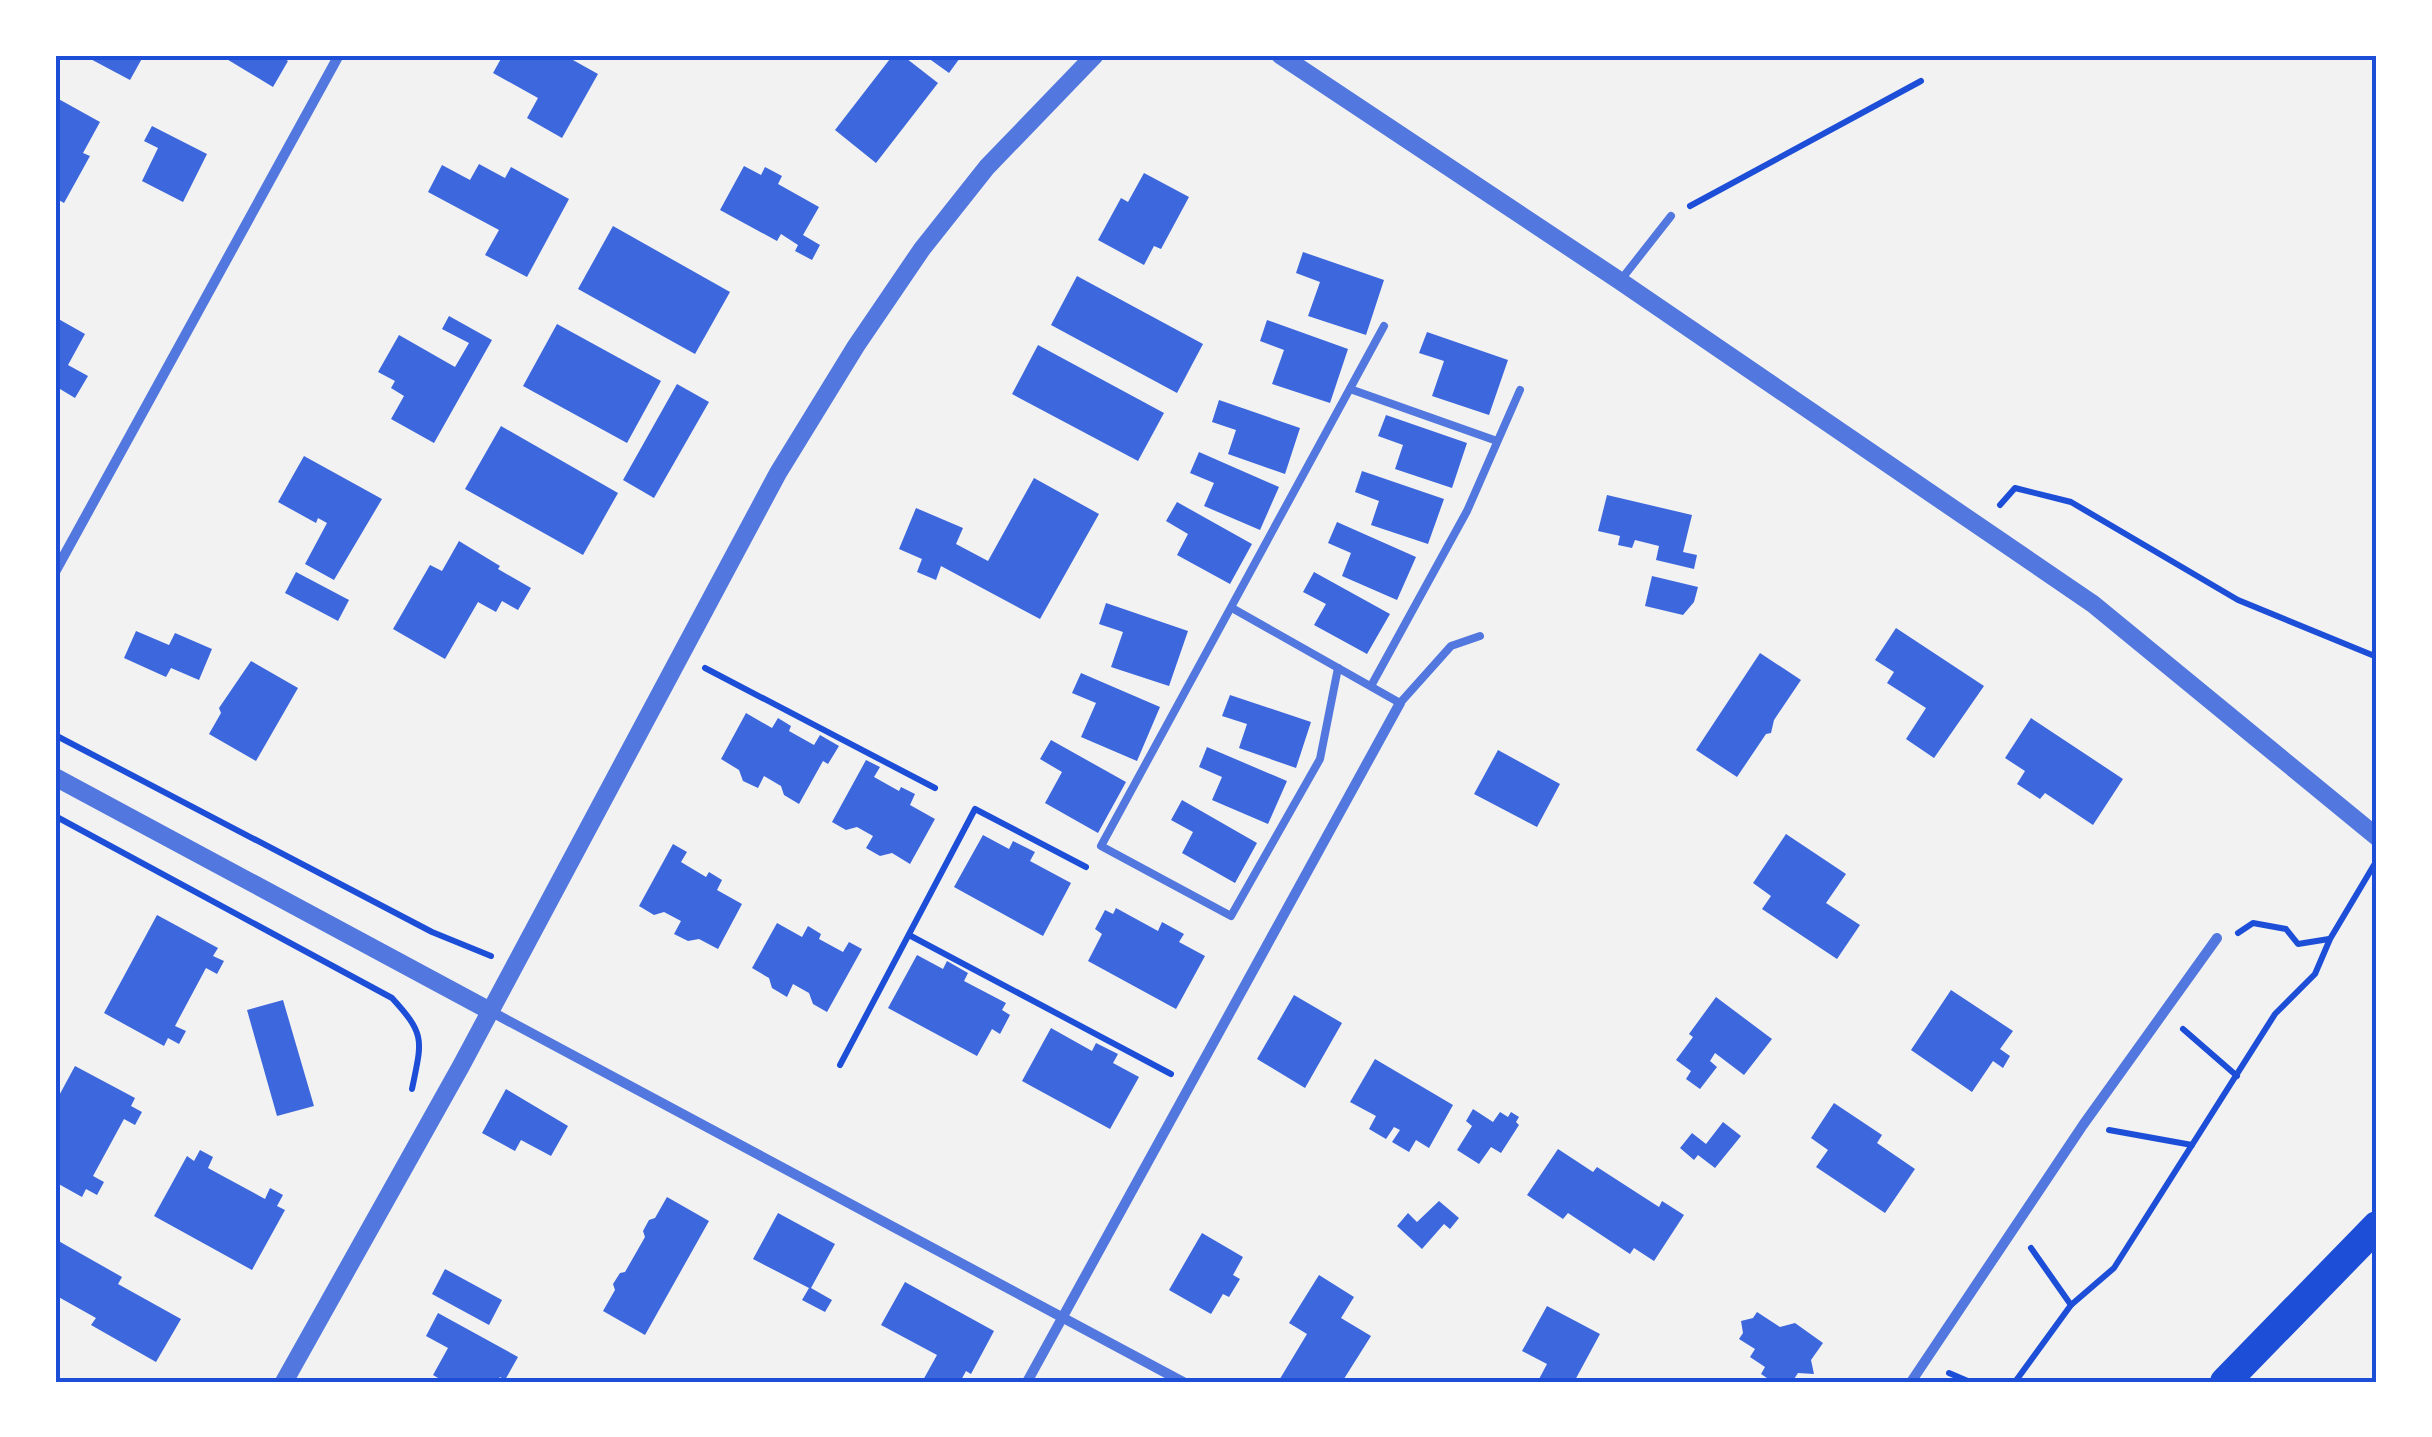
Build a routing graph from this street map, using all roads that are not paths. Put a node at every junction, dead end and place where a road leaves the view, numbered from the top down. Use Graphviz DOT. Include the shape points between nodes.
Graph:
graph roads {
  1 [pos="338,55"];
  2 [pos="1096,55"];
  3 [pos="1280,55"];
  4 [pos="1671,216"];
  5 [pos="1620,281"];
  6 [pos="1384,326"];
  7 [pos="1350,389"];
  8 [pos="1520,390"];
  9 [pos="1498,441"];
  10 [pos="55,572"];
  11 [pos="1232,608"];
  12 [pos="1480,636"];
  13 [pos="1338,668"];
  14 [pos="1371,686"];
  15 [pos="1400,702"];
  16 [pos="55,777"];
  17 [pos="2377,837"];
  18 [pos="2217,938"];
  19 [pos="490,1012"];
  20 [pos="2377,1226"];
  21 [pos="1064,1318"];
  22 [pos="284,1382"];
  23 [pos="1027,1382"];
  24 [pos="1183,1382"];
  25 [pos="1911,1382"];
  26 [pos="2225,1382"];
  1 -- 10 [label="street"];
  2 -- 19 [label="street" via="987,167 856,346 778,474"];
  3 -- 5 [label="street"];
  4 -- 5 [label="lane"];
  5 -- 17 [label="street" via="2093,604"];
  6 -- 7 [label="lane"];
  7 -- 9 [label="lane"];
  7 -- 11 [label="lane"];
  8 -- 9 [label="lane"];
  9 -- 14 [label="lane"];
  11 -- 13 [label="lane"];
  11 -- 13 [label="lane" via="1101,846 1231,916 1320,759"];
  12 -- 15 [label="lane" via="1452,646"];
  13 -- 14 [label="lane"];
  14 -- 15 [label="lane"];
  15 -- 21 [label="street"];
  16 -- 19 [label="street"];
  18 -- 25 [label="street"];
  19 -- 21 [label="street"];
  19 -- 22 [label="street"];
  20 -- 26 [label="highway"];
  21 -- 23 [label="street"];
  21 -- 24 [label="street"];
}
